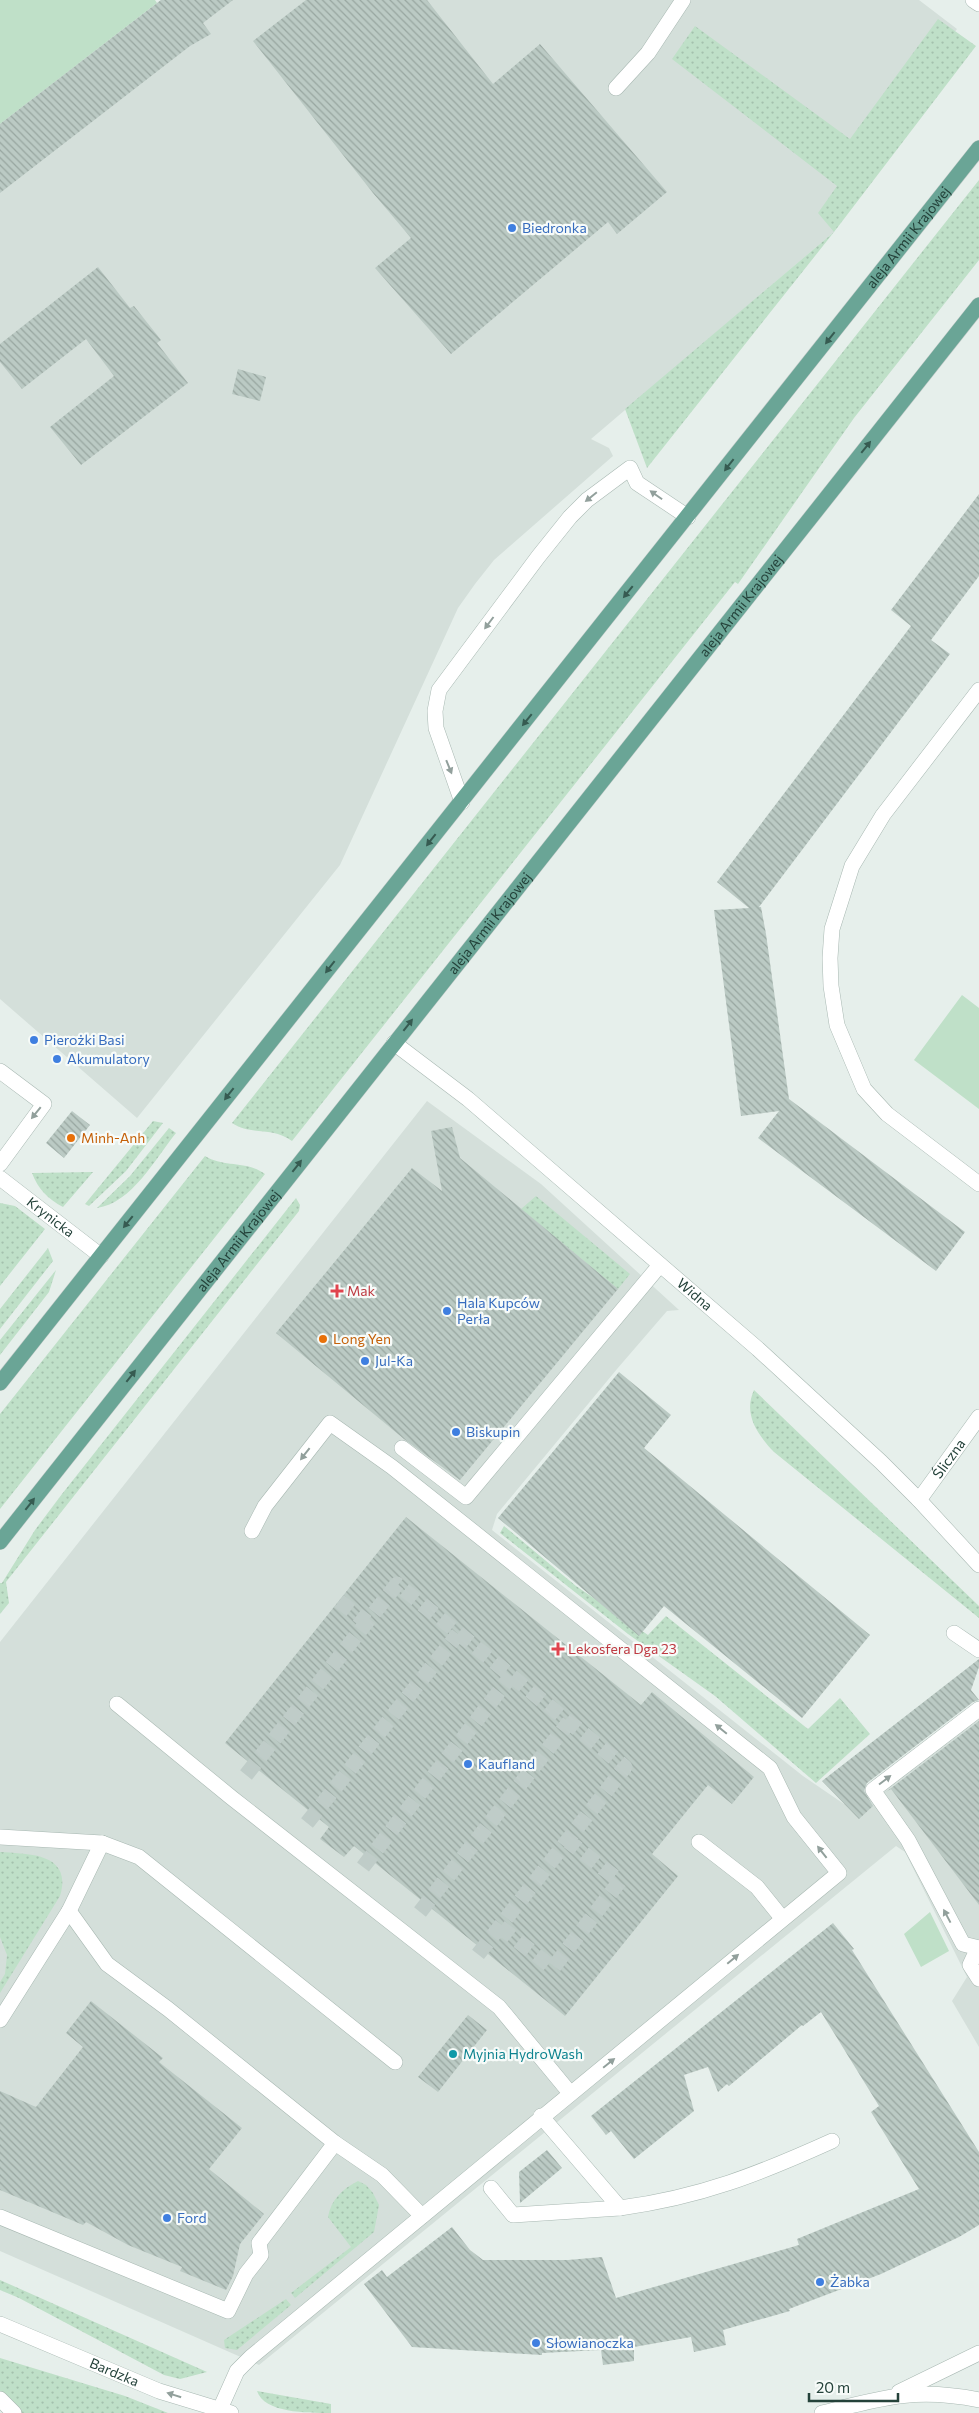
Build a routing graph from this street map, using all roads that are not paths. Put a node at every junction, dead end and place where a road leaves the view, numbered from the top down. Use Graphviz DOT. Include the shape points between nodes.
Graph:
graph roads {
  1 [pos="683,0"];
  2 [pos="973,0"];
  3 [pos="979,4"];
  4 [pos="616,88"];
  5 [pos="979,148"];
  6 [pos="979,305"];
  7 [pos="688,517"];
  8 [pos="979,690"];
  9 [pos="462,802"];
  10 [pos="394,1043"];
  11 [pos="0,1071"];
  12 [pos="0,1164"];
  13 [pos="0,1178"];
  14 [pos="979,1184"];
  15 [pos="101,1256"];
  16 [pos="660,1265"];
  17 [pos="0,1383"];
  18 [pos="979,1417"];
  19 [pos="402,1448"];
  20 [pos="920,1500"];
  21 [pos="252,1531"];
  22 [pos="0,1542"];
  23 [pos="979,1565"];
  24 [pos="954,1633"];
  25 [pos="979,1650"];
  26 [pos="117,1704"];
  27 [pos="979,1709"];
  28 [pos="0,1837"];
  29 [pos="699,1842"];
  30 [pos="102,1843"];
  31 [pos="69,1910"];
  32 [pos="782,1918"];
  33 [pos="978,1948"];
  34 [pos="979,1979"];
  35 [pos="0,2020"];
  36 [pos="395,2062"];
  37 [pos="570,2093"];
  38 [pos="541,2116"];
  39 [pos="832,2141"];
  40 [pos="335,2143"];
  41 [pos="491,2188"];
  42 [pos="620,2208"];
  43 [pos="422,2216"];
  44 [pos="0,2217"];
  45 [pos="0,2324"];
  46 [pos="979,2353"];
  47 [pos="892,2395"];
  48 [pos="0,2399"];
  49 [pos="979,2400"];
  50 [pos="222,2412"];
  51 [pos="14,2413"];
  52 [pos="822,2413"];
  53 [pos="860,2413"];
  1 -- 4 [label="street" via="648,52"];
  2 -- 3 [label="street"];
  5 -- 7 [label="main road, aleja Armii Krajowej, one-way"];
  10 -- 6 [label="main road, aleja Armii Krajowej, one-way"];
  7 -- 9 [label="main road, aleja Armii Krajowej, one-way"];
  7 -- 9 [label="street, one-way" via="637,483 630,468 587,500 538,557 439,690 436,728"];
  8 -- 14 [label="street" via="883,815 852,866 832,929 830,958 837,1025 864,1089 887,1114"];
  9 -- 15 [label="main road, aleja Armii Krajowej, one-way"];
  10 -- 16 [label="street, Widna" via="468,1099"];
  22 -- 10 [label="main road, aleja Armii Krajowej, one-way"];
  11 -- 12 [label="street, one-way" via="44,1104"];
  13 -- 15 [label="street, Krynicka"];
  15 -- 17 [label="main road, aleja Armii Krajowej"];
  16 -- 19 [label="street" via="466,1498"];
  16 -- 20 [label="street, Widna" via="771,1361"];
  18 -- 20 [label="street, Śliczna"];
  20 -- 23 [label="street, Widna"];
  32 -- 21 [label="street, one-way" via="839,1873 794,1817 770,1768 399,1473 330,1423 265,1506"];
  24 -- 25 [label="street"];
  26 -- 37 [label="street" via="499,2007"];
  33 -- 27 [label="street, one-way" via="963,1944 908,1840 873,1790"];
  28 -- 30 [label="street"];
  29 -- 32 [label="street" via="757,1887"];
  30 -- 31 [label="street"];
  30 -- 36 [label="street" via="139,1857"];
  31 -- 35 [label="street"];
  31 -- 40 [label="street" via="107,1964"];
  37 -- 32 [label="street, one-way"];
  33 -- 34 [label="street" via="970,1965"];
  37 -- 38 [label="street"];
  38 -- 42 [label="street"];
  38 -- 43 [label="street"];
  39 -- 42 [label="street" via="730,2184 663,2202"];
  40 -- 43 [label="street" via="382,2175"];
  40 -- 44 [label="street" via="259,2242 261,2255 246,2274 228,2311"];
  41 -- 42 [label="street" via="514,2214"];
  43 -- 50 [label="street" via="251,2357 234,2376"];
  50 -- 45 [label="street, Bardzka, one-way" via="159,2391"];
  46 -- 47 [label="street"];
  47 -- 49 [label="street" via="940,2394"];
  47 -- 52 [label="street"];
  47 -- 53 [label="street"];
  48 -- 51 [label="street"];
}
